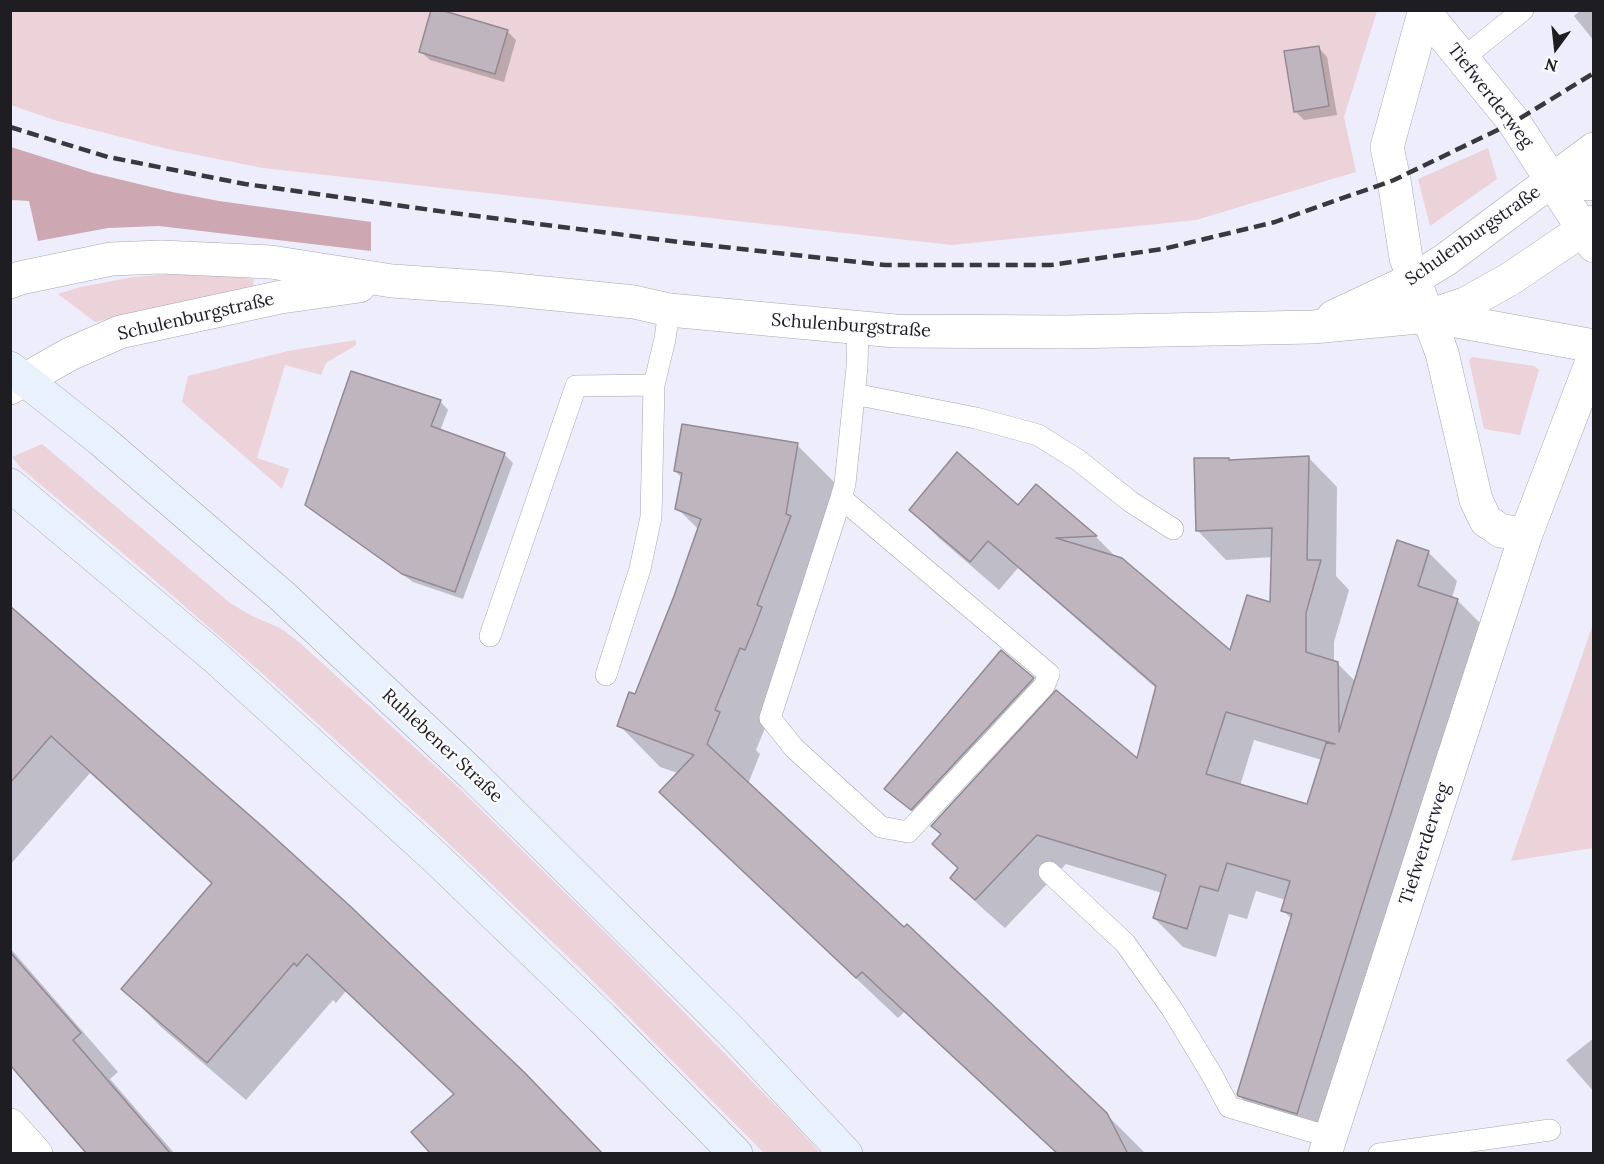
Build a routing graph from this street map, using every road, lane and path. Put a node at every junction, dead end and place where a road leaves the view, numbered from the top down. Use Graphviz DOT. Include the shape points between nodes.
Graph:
graph roads {
  1 [pos="1523,10"];
  2 [pos="1425,11"];
  3 [pos="1462,59"];
  4 [pos="1593,149"];
  5 [pos="1552,181"];
  6 [pos="1593,184"];
  7 [pos="1590,232"];
  8 [pos="1414,279"];
  9 [pos="392,281"];
  10 [pos="10,282"];
  11 [pos="669,310"];
  12 [pos="1429,316"];
  13 [pos="1313,327"];
  14 [pos="858,328"];
  15 [pos="1593,346"];
  16 [pos="1593,356"];
  17 [pos="15,378"];
  18 [pos="654,385"];
  19 [pos="854,394"];
  20 [pos="10,485"];
  21 [pos="841,498"];
  22 [pos="1173,529"];
  23 [pos="1526,534"];
  24 [pos="490,636"];
  25 [pos="606,675"];
  26 [pos="1049,872"];
  27 [pos="10,1125"];
  28 [pos="1550,1130"];
  29 [pos="1328,1145"];
  30 [pos="36,1154"];
  31 [pos="736,1154"];
  32 [pos="846,1154"];
  33 [pos="1379,1154"];
  1 -- 3 [label="lane"];
  2 -- 3 [label="street, Tiefwerderweg"];
  2 -- 8 [label="street, Tiefwerderweg" via="1387,147 1406,258"];
  3 -- 5 [label="street, Tiefwerderweg" via="1514,122"];
  4 -- 5 [label="street, Schulenburgstraße"];
  5 -- 6 [label="street"];
  5 -- 7 [label="street, Tiefwerderweg"];
  5 -- 8 [label="street, Schulenburgstraße"];
  7 -- 12 [label="street, Schulenburgstraße" via="1467,303"];
  8 -- 12 [label="street, Tiefwerderweg"];
  8 -- 13 [label="street, Schulenburgstraße"];
  9 -- 10 [label="street, Schulenburgstraße" via="271,262 161,257 111,259"];
  9 -- 11 [label="street, Schulenburgstraße" via="634,302"];
  9 -- 17 [label="street, Schulenburgstraße" via="280,297 120,332"];
  11 -- 14 [label="street, Schulenburgstraße"];
  11 -- 18 [label="lane"];
  12 -- 13 [label="street, Schulenburgstraße"];
  12 -- 15 [label="street"];
  12 -- 23 [label="street, Tiefwerderweg" via="1442,353 1476,500 1486,520 1494,526"];
  13 -- 14 [label="street, Schulenburgstraße" via="976,333"];
  14 -- 19 [label="lane"];
  16 -- 23 [label="street, Tiefwerderweg"];
  17 -- 32 [label="main road, Ruhlebener Straße" via="101,440 281,595 473,775 733,1033"];
  18 -- 24 [label="lane" via="576,386"];
  18 -- 25 [label="lane" via="651,517 640,569"];
  19 -- 21 [label="lane"];
  19 -- 22 [label="lane" via="976,418 1038,435"];
  20 -- 31 [label="main road" via="215,657 437,859"];
  21 -- 21 [label="lane" via="1049,674 1044,686 908,832 881,827 794,748 770,718"];
  23 -- 29 [label="street, Tiefwerderweg"];
  26 -- 29 [label="lane" via="1125,943 1172,1009 1229,1107"];
  27 -- 30 [label="street"];
  28 -- 33 [label="lane"];
}
